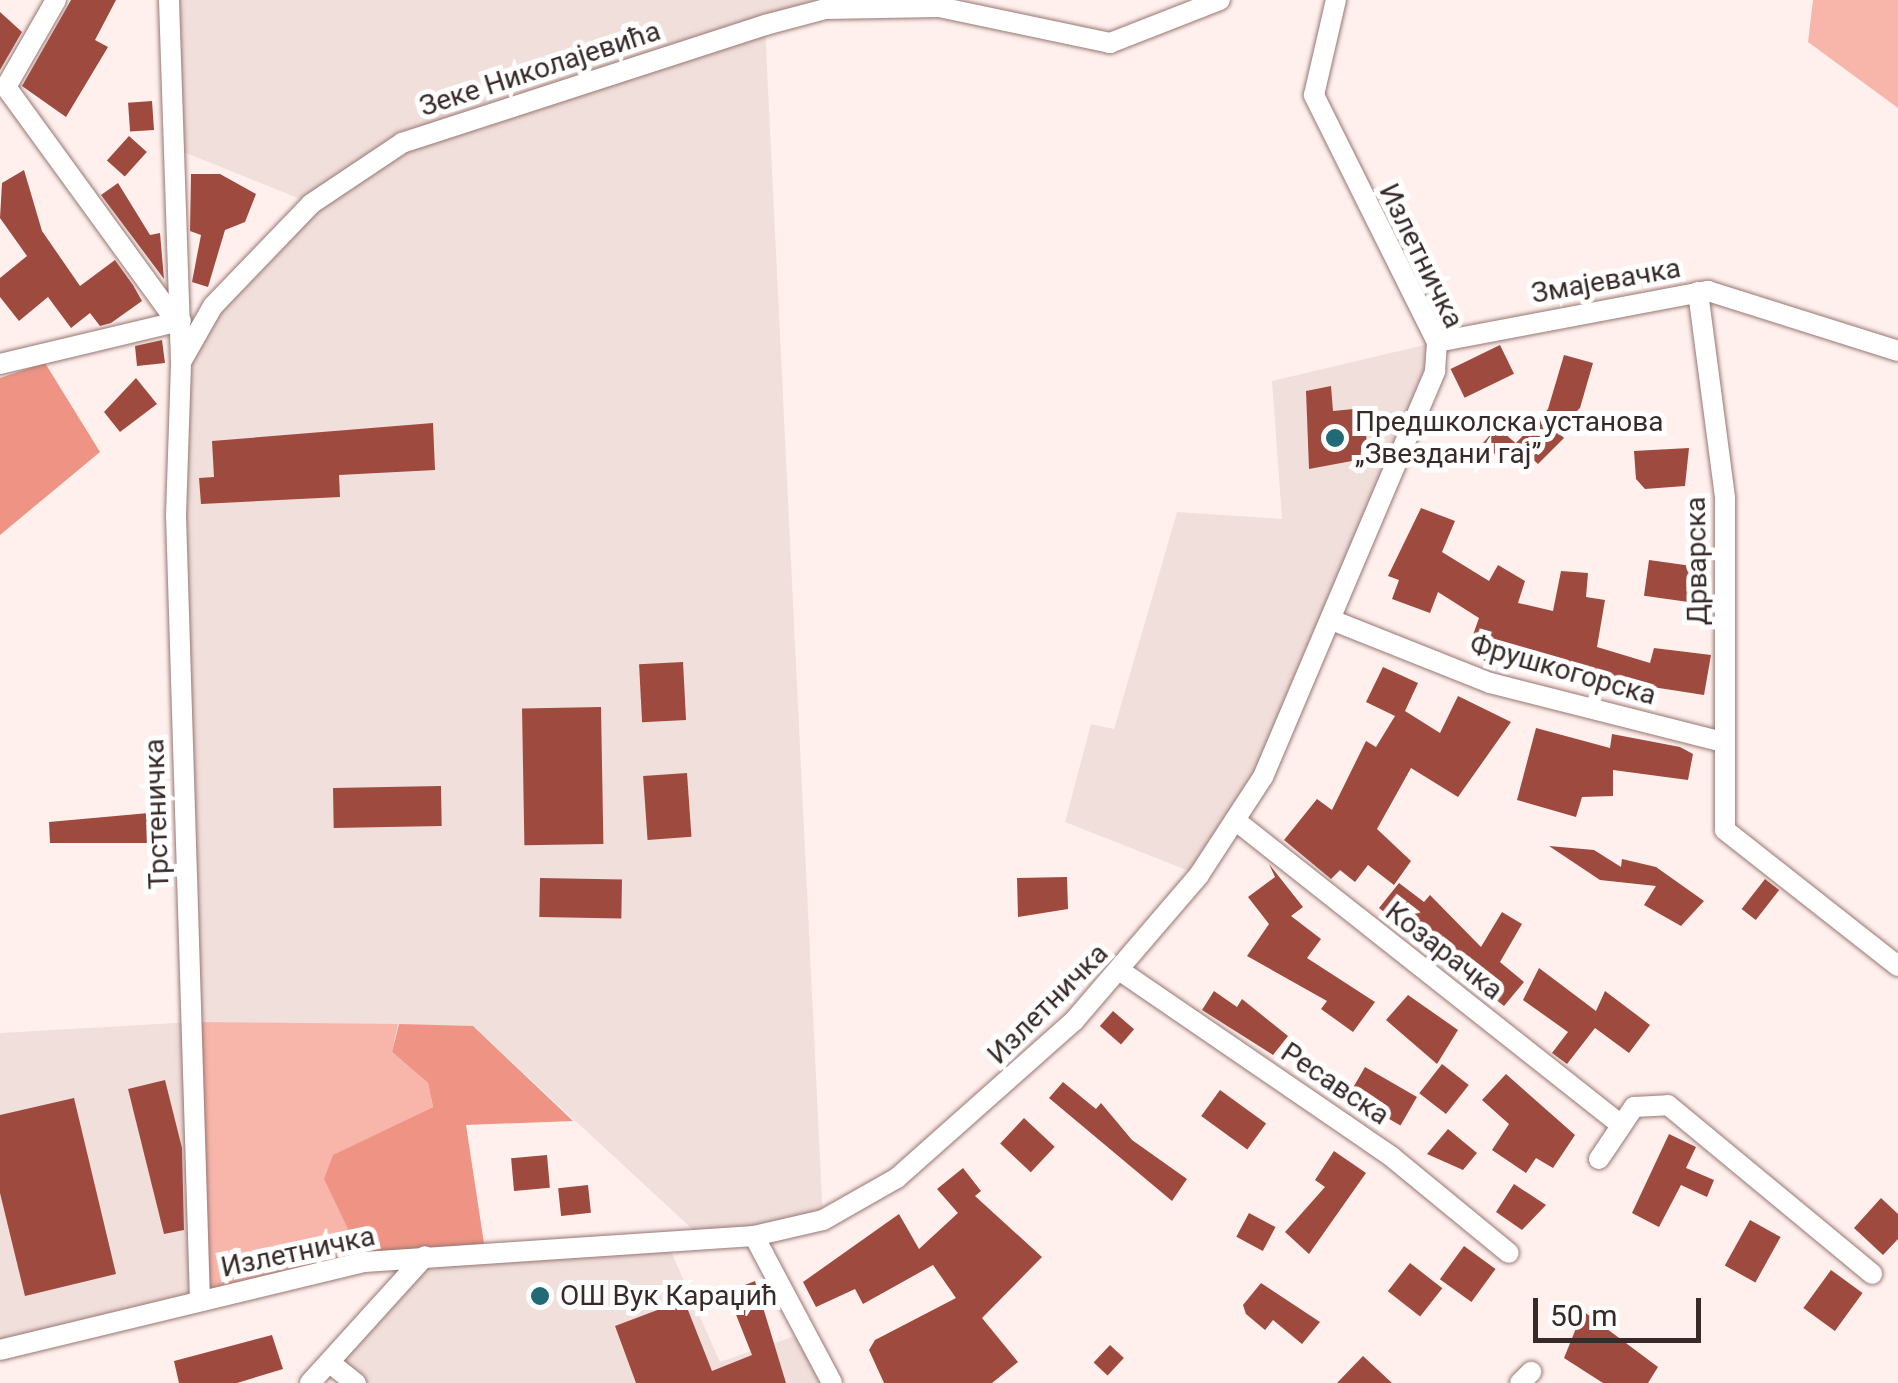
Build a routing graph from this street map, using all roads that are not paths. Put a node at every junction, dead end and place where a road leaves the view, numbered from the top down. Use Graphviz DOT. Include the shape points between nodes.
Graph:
graph roads {
  1 [pos="56,0"];
  2 [pos="169,0"];
  3 [pos="1220,0"];
  4 [pos="1307,0"];
  5 [pos="1332,4"];
  6 [pos="966,6"];
  7 [pos="1698,292"];
  8 [pos="174,318"];
  9 [pos="197,328"];
  10 [pos="1437,342"];
  11 [pos="1898,352"];
  12 [pos="181,362"];
  13 [pos="0,364"];
  14 [pos="1334,621"];
  15 [pos="1724,742"];
  16 [pos="1235,820"];
  17 [pos="1898,966"];
  18 [pos="1122,972"];
  19 [pos="1620,1124"];
  20 [pos="1599,1159"];
  21 [pos="754,1236"];
  22 [pos="1509,1253"];
  23 [pos="425,1256"];
  24 [pos="1872,1274"];
  25 [pos="200,1301"];
  26 [pos="0,1350"];
  27 [pos="330,1362"];
  28 [pos="310,1383"];
  29 [pos="356,1383"];
  30 [pos="832,1383"];
  1 -- 8 [label="street" via="6,86"];
  2 -- 8 [label="street"];
  3 -- 6 [label="street, Зеке Николајевића" via="1110,43"];
  4 -- 5 [label="street"];
  5 -- 10 [label="street, Излетничка" via="1314,95"];
  6 -- 9 [label="street, Зеке Николајевића" via="825,9 402,142 298,215"];
  7 -- 10 [label="street, Змајевачка"];
  7 -- 11 [label="street, Змајевачка"];
  7 -- 15 [label="street, Дрварска" via="1724,498"];
  8 -- 9 [label="street"];
  8 -- 12 [label="street"];
  8 -- 13 [label="street"];
  9 -- 12 [label="street, Трстеничка"];
  10 -- 14 [label="street, Излетничка" via="1426,396"];
  12 -- 25 [label="street, Трстеничка" via="176,515"];
  14 -- 15 [label="street, Фрушкогорска" via="1490,683"];
  14 -- 16 [label="street, Излетничка" via="1287,732"];
  15 -- 17 [label="street, Дрварска" via="1726,830"];
  16 -- 18 [label="street, Излетничка"];
  16 -- 19 [label="street, Козарачка"];
  18 -- 21 [label="street, Излетничка" via="897,1178 822,1220"];
  18 -- 22 [label="street, Ресавска" via="1392,1157"];
  19 -- 20 [label="street"];
  19 -- 24 [label="street" via="1645,1101 1668,1104"];
  21 -- 23 [label="street, Излетничка"];
  21 -- 30 [label="street"];
  23 -- 25 [label="street, Излетничка"];
  23 -- 27 [label="street"];
  25 -- 26 [label="street, Излетничка"];
  27 -- 28 [label="street"];
  27 -- 29 [label="street"];
}
